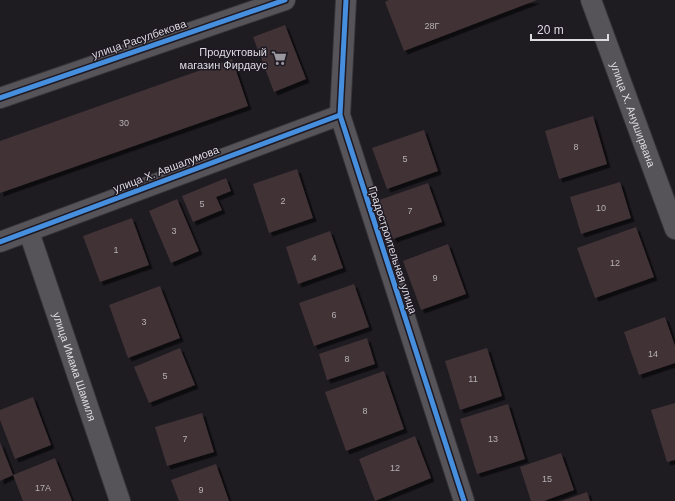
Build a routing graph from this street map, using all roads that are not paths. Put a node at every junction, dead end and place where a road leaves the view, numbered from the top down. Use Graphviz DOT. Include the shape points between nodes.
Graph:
graph roads {
  1 [pos="285,0"];
  2 [pos="346,0"];
  3 [pos="591,0"];
  4 [pos="0,98"];
  5 [pos="340,115"];
  6 [pos="675,229"];
  7 [pos="29,232"];
  8 [pos="0,242"];
  9 [pos="120,501"];
  10 [pos="464,501"];
  1 -- 4 [label="street, улица Расулбекова"];
  2 -- 5 [label="street, Градостроительная улица"];
  3 -- 6 [label="street, улица Х. Ануширвана"];
  5 -- 7 [label="street, улица Х. Авшалумова"];
  5 -- 10 [label="street, Градостроительная улица"];
  7 -- 8 [label="street, улица Х. Авшалумова"];
  7 -- 9 [label="street, улица Имама Шамиля"];
}
